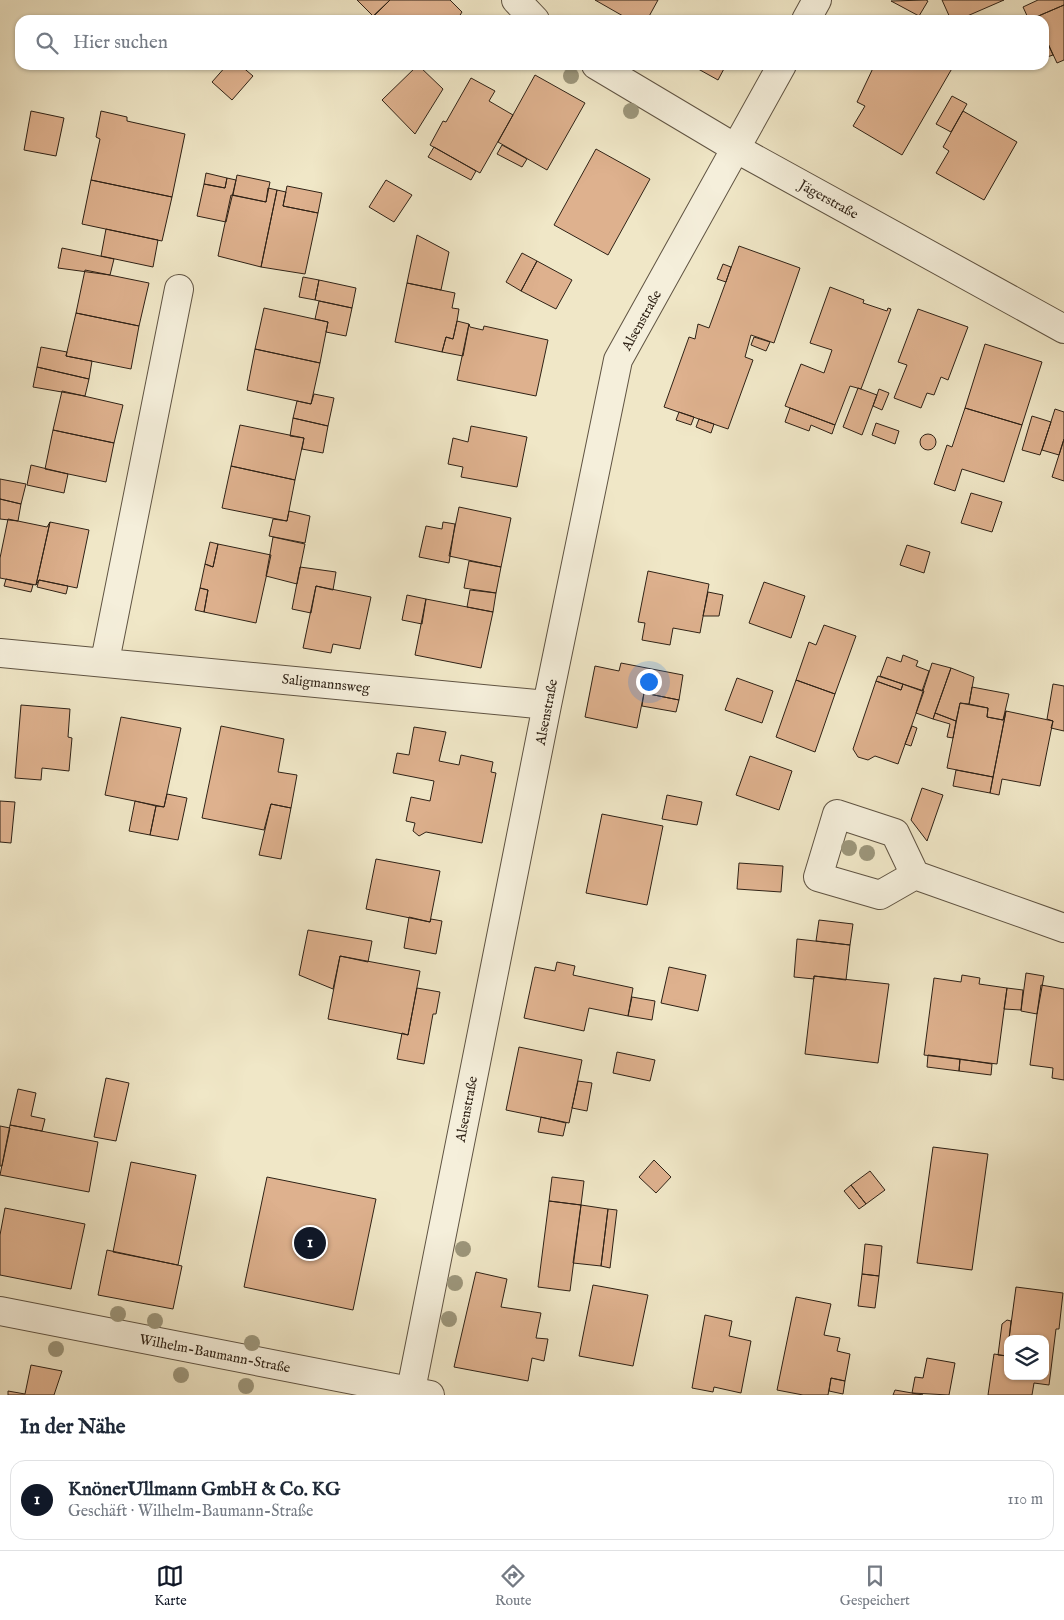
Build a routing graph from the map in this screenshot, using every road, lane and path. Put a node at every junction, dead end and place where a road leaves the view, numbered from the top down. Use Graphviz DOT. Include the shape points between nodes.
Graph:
graph roads {
  1 [pos="516,0"];
  2 [pos="816,0"];
  3 [pos="531,15"];
  4 [pos="808,15"];
  5 [pos="604,70"];
  6 [pos="779,70"];
  7 [pos="737,148"];
  8 [pos="178,289"];
  9 [pos="1064,329"];
  10 [pos="0,653"];
  11 [pos="105,661"];
  12 [pos="547,705"];
  13 [pos="915,875"];
  14 [pos="1064,928"];
  15 [pos="0,1312"];
  16 [pos="416,1394"];
  1 -- 3 [label="street"];
  2 -- 4 [label="street"];
  5 -- 7 [label="street, Jägerstraße"];
  6 -- 7 [label="street, Alsenstraße"];
  7 -- 9 [label="street, Jägerstraße"];
  7 -- 12 [label="street, Alsenstraße" via="618,360"];
  8 -- 11 [label="street"];
  10 -- 11 [label="street, Saligmannsweg"];
  11 -- 12 [label="street, Saligmannsweg"];
  12 -- 16 [label="street, Alsenstraße"];
  13 -- 14 [label="street"];
  15 -- 16 [label="street, Wilhelm-Baumann-Straße"];
}
